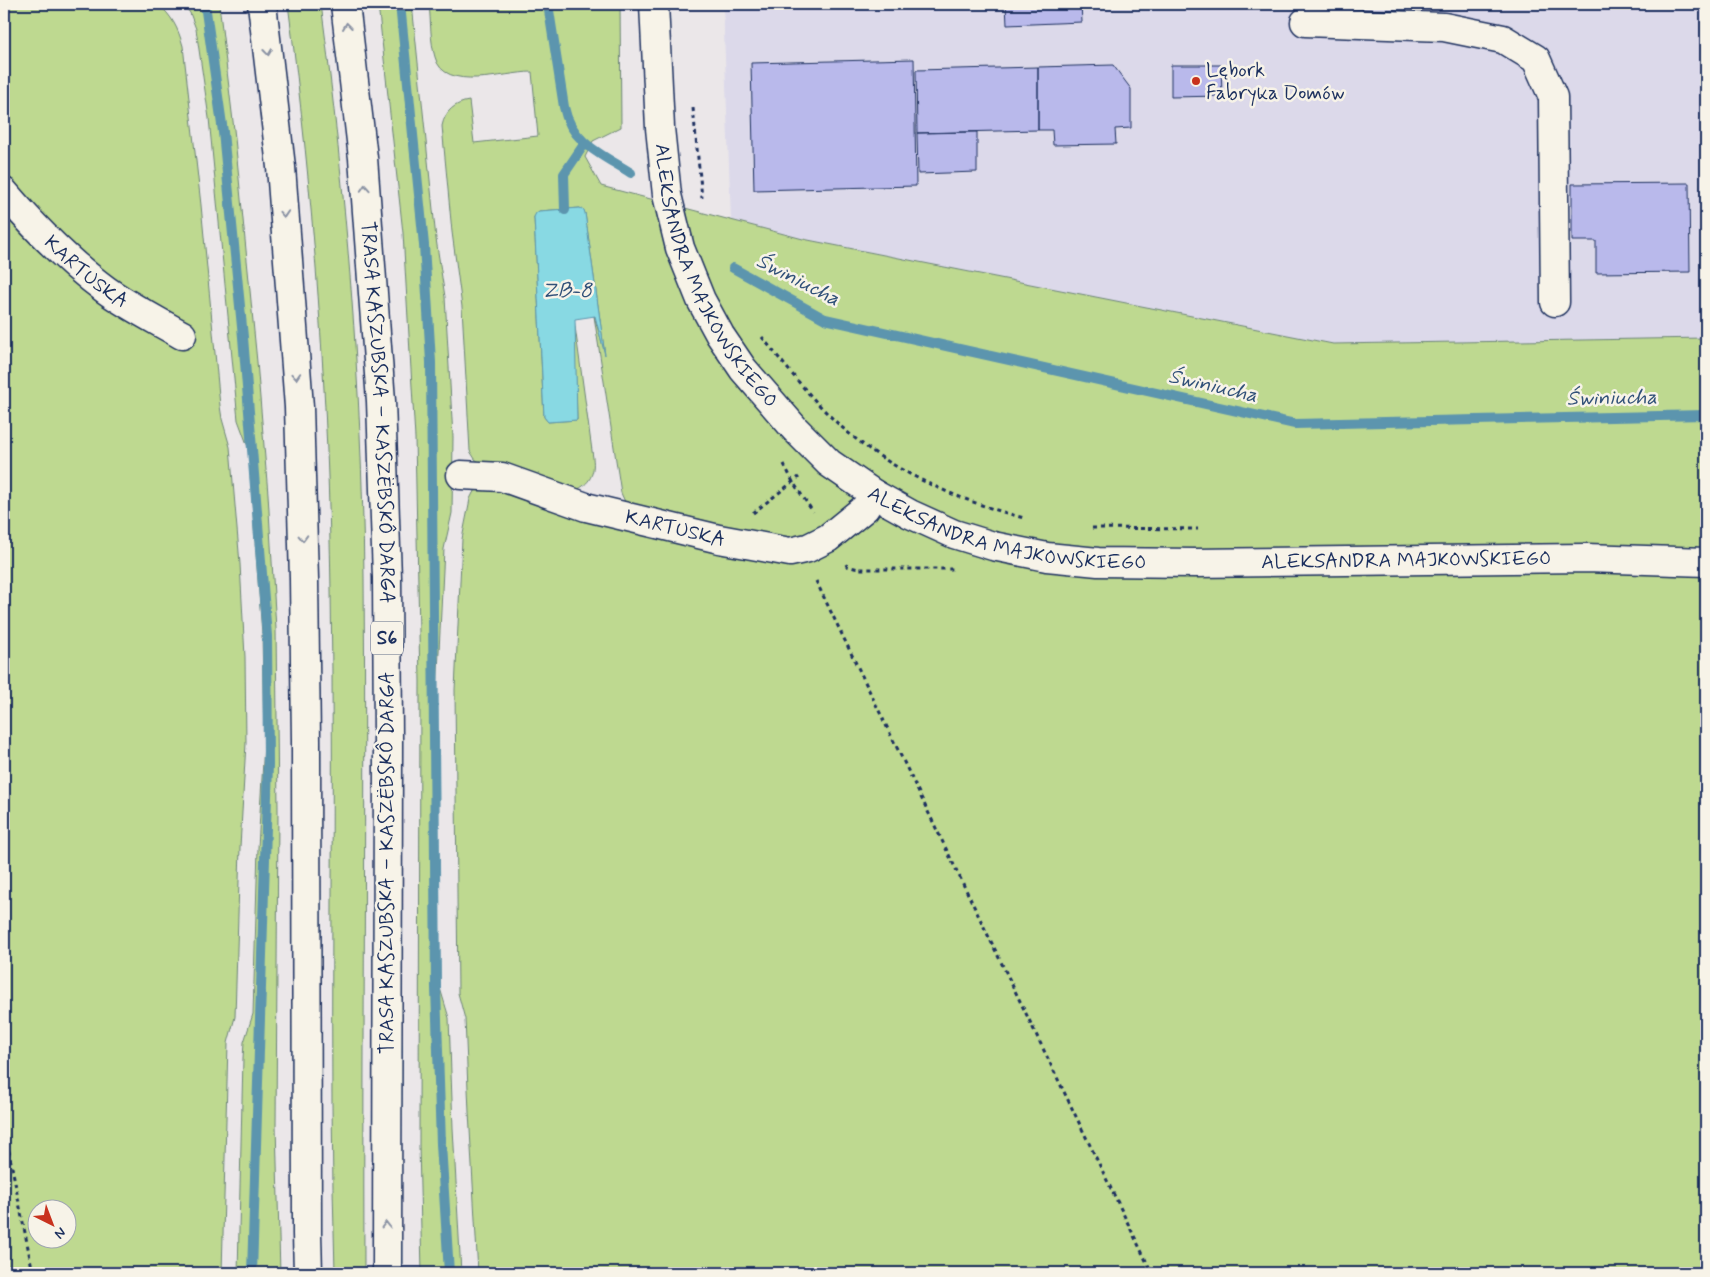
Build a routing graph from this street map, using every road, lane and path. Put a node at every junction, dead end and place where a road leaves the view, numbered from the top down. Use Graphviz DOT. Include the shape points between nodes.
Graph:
graph roads {
  1 [pos="262,4"];
  2 [pos="345,4"];
  3 [pos="654,4"];
  4 [pos="1305,22"];
  5 [pos="692,98"];
  6 [pos="4,192"];
  7 [pos="703,203"];
  8 [pos="1555,302"];
  9 [pos="758,332"];
  10 [pos="182,335"];
  11 [pos="845,430"];
  12 [pos="821,455"];
  13 [pos="781,459"];
  14 [pos="461,475"];
  15 [pos="793,482"];
  16 [pos="874,494"];
  17 [pos="1029,519"];
  18 [pos="1085,528"];
  19 [pos="1203,529"];
  20 [pos="828,538"];
  21 [pos="719,540"];
  22 [pos="1706,562"];
  23 [pos="962,569"];
  24 [pos="816,581"];
  25 [pos="4,1127"];
  26 [pos="33,1273"];
  27 [pos="308,1273"];
  28 [pos="387,1273"];
  29 [pos="1152,1273"];
  1 -- 27 [label="main road, one-way" via="281,167 299,407 306,741"];
  28 -- 2 [label="main road, TRASA KASZUBSKA – KASZËBSKÔ DARGA / S6, one-way" via="388,741 381,402 364,168"];
  3 -- 12 [label="main road, ALEKSANDRA MAJKOWSKIEGO" via="667,195 680,248 701,300 743,369"];
  4 -- 8 [label="main road" via="1444,27 1503,39 1536,60 1553,97"];
  5 -- 7 [label="path"];
  6 -- 10 [label="main road, KARTUSKA" via="83,271 131,306"];
  9 -- 11 [label="path" via="803,387"];
  11 -- 12 [label="path"];
  11 -- 17 [label="path" via="906,472 954,495"];
  12 -- 15 [label="path"];
  12 -- 16 [label="main road, ALEKSANDRA MAJKOWSKIEGO"];
  13 -- 15 [label="path"];
  14 -- 21 [label="main road, KARTUSKA" via="502,477 586,507"];
  15 -- 20 [label="path"];
  15 -- 21 [label="path"];
  16 -- 20 [label="main road, KARTUSKA" via="865,508"];
  16 -- 22 [label="main road, ALEKSANDRA MAJKOWSKIEGO" via="954,534 993,546 1047,557 1098,562 1586,558"];
  18 -- 19 [label="path"];
  20 -- 21 [label="main road, KARTUSKA" via="790,552"];
  20 -- 23 [label="path" via="847,566 858,569"];
  24 -- 29 [label="path"];
  25 -- 26 [label="path"];
}
